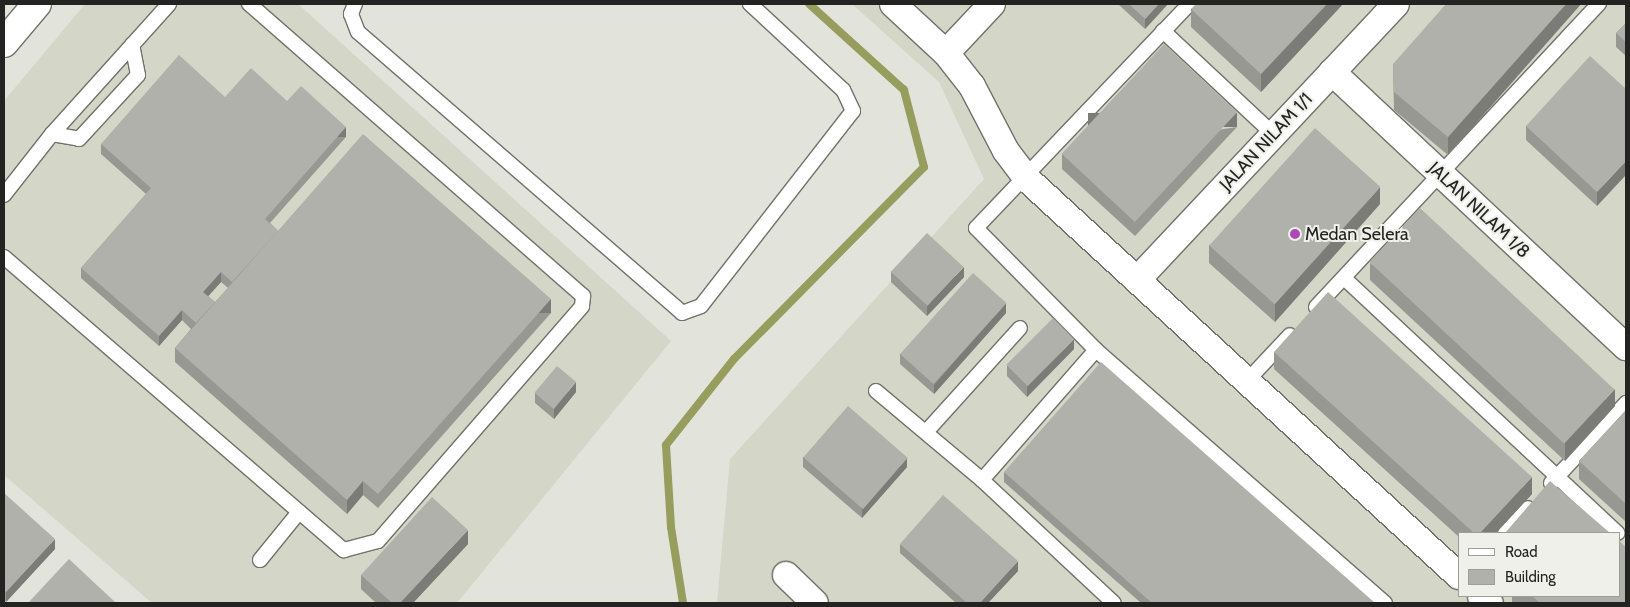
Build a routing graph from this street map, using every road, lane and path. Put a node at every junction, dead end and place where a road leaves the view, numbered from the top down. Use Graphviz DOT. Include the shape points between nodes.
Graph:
graph roads {
  1 [pos="37,4"];
  2 [pos="168,4"];
  3 [pos="249,4"];
  4 [pos="355,4"];
  5 [pos="750,4"];
  6 [pos="893,4"];
  7 [pos="992,4"];
  8 [pos="1189,4"];
  9 [pos="1396,4"];
  10 [pos="1599,4"];
  11 [pos="1163,31"];
  12 [pos="4,43"];
  13 [pos="132,45"];
  14 [pos="946,53"];
  15 [pos="1332,72"];
  16 [pos="52,134"];
  17 [pos="1274,134"];
  18 [pos="1440,174"];
  19 [pos="1026,178"];
  20 [pos="4,195"];
  21 [pos="4,257"];
  22 [pos="1344,278"];
  23 [pos="1137,280"];
  24 [pos="1020,328"];
  25 [pos="1626,348"];
  26 [pos="1096,350"];
  27 [pos="1246,382"];
  28 [pos="876,391"];
  29 [pos="1626,403"];
  30 [pos="926,432"];
  31 [pos="1557,477"];
  32 [pos="982,480"];
  33 [pos="299,512"];
  34 [pos="1506,532"];
  35 [pos="1616,532"];
  36 [pos="260,560"];
  37 [pos="786,575"];
  38 [pos="1458,575"];
  39 [pos="816,603"];
  40 [pos="1114,603"];
  41 [pos="1385,603"];
  1 -- 12 [label="main road"];
  2 -- 13 [label="lane"];
  3 -- 33 [label="lane" via="583,296 582,306 378,541 344,550"];
  4 -- 5 [label="lane" via="351,14 358,32 682,313 701,306 853,111 843,90"];
  6 -- 14 [label="street"];
  7 -- 14 [label="street"];
  8 -- 11 [label="lane"];
  9 -- 15 [label="street, JALAN NILAM 1/1"];
  10 -- 18 [label="lane"];
  11 -- 17 [label="lane"];
  11 -- 19 [label="lane"];
  13 -- 16 [label="lane"];
  13 -- 16 [label="lane" via="138,75 79,139"];
  14 -- 19 [label="street" via="972,86 1006,151"];
  15 -- 17 [label="street, JALAN NILAM 1/1"];
  15 -- 18 [label="street, JALAN NILAM 1/8"];
  16 -- 20 [label="lane"];
  17 -- 23 [label="street, JALAN NILAM 1/1"];
  18 -- 22 [label="lane"];
  18 -- 25 [label="street, JALAN NILAM 1/8"];
  19 -- 23 [label="street"];
  19 -- 26 [label="lane" via="976,228"];
  21 -- 33 [label="lane"];
  22 -- 27 [label="lane"];
  22 -- 31 [label="lane"];
  23 -- 27 [label="street"];
  24 -- 30 [label="lane"];
  26 -- 32 [label="lane"];
  26 -- 41 [label="lane"];
  27 -- 38 [label="street"];
  28 -- 30 [label="lane"];
  29 -- 31 [label="lane"];
  30 -- 32 [label="lane"];
  31 -- 34 [label="lane"];
  31 -- 35 [label="lane"];
  32 -- 40 [label="lane"];
  33 -- 36 [label="lane"];
  37 -- 39 [label="street"];
}
